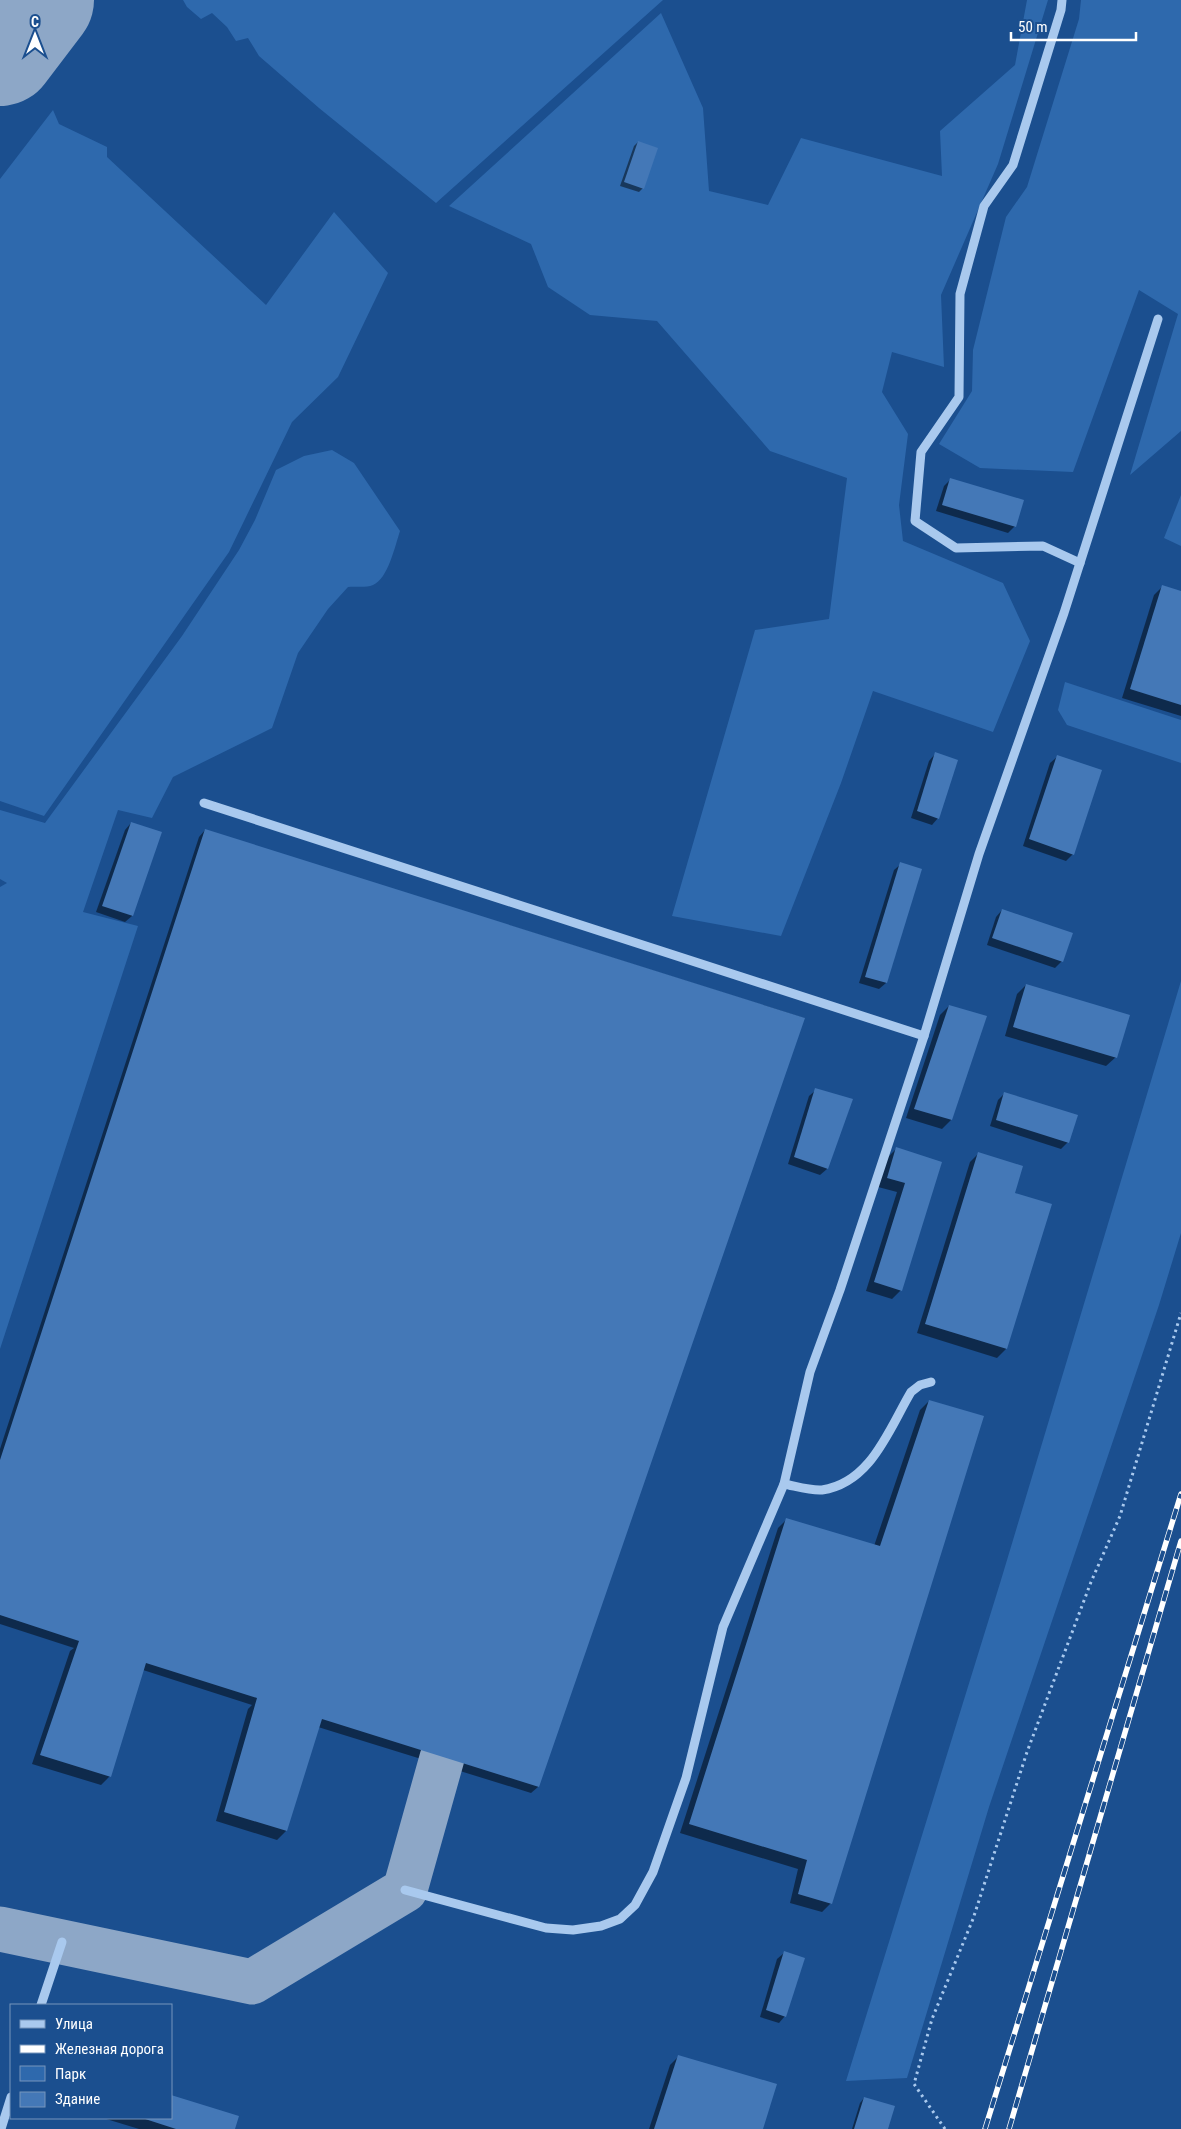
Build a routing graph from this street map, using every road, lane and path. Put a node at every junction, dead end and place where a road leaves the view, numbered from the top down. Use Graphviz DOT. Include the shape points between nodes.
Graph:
graph roads {
  1 [pos="1062,0"];
  2 [pos="1158,319"];
  3 [pos="1080,563"];
  4 [pos="204,803"];
  5 [pos="924,1036"];
  6 [pos="1181,1313"];
  7 [pos="930,1382"];
  8 [pos="784,1484"];
  9 [pos="405,1890"];
  10 [pos="62,1942"];
  11 [pos="41,2004"];
  12 [pos="10,2099"];
  13 [pos="1,2129"];
  14 [pos="945,2129"];
  1 -- 3 [label="lane" via="1013,165 984,206 960,294 959,397 921,452 915,522 956,548 1043,546"];
  2 -- 3 [label="lane"];
  3 -- 5 [label="lane" via="979,854"];
  4 -- 5 [label="lane"];
  5 -- 8 [label="lane" via="810,1372"];
  6 -- 14 [label="path" via="1120,1516 1091,1582 1027,1752 973,1919 932,2019 916,2074 914,2084"];
  7 -- 8 [label="lane" via="911,1392 873,1459 844,1483 821,1490"];
  8 -- 9 [label="lane" via="723,1628 686,1778 653,1872 635,1905 620,1919 573,1930 546,1928"];
  10 -- 11 [label="lane"];
  12 -- 13 [label="lane"];
}
